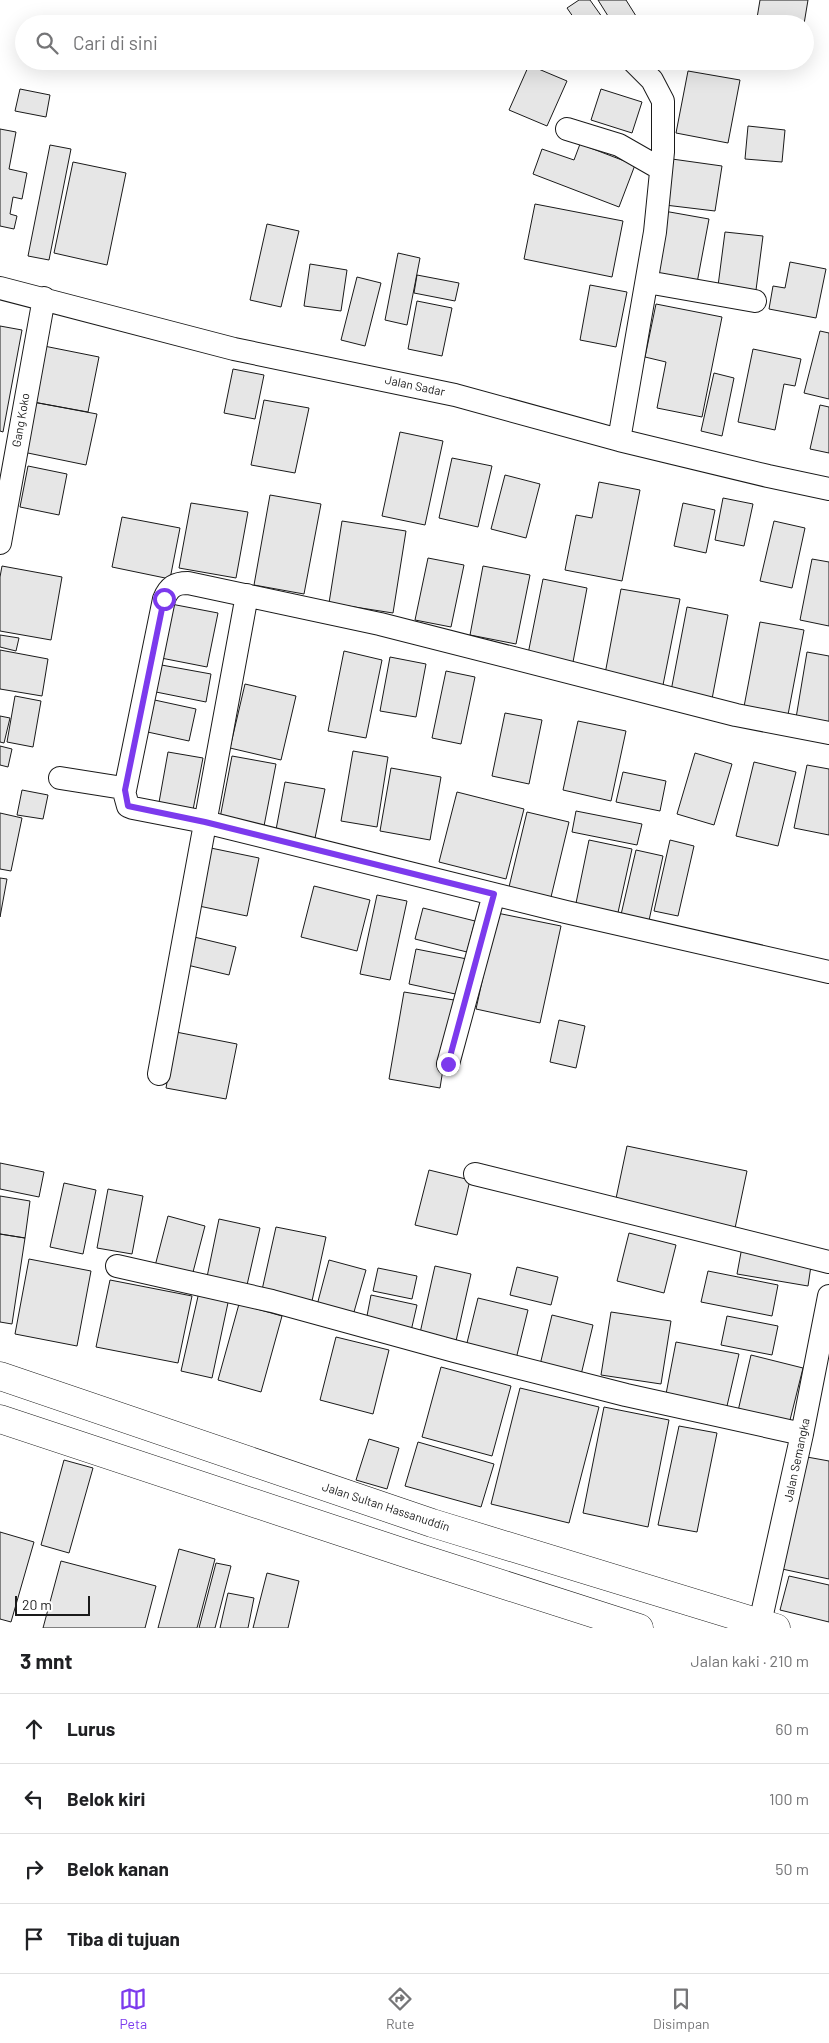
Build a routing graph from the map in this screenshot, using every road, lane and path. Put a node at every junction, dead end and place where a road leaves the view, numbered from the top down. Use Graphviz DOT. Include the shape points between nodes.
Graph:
graph roads {
  1 [pos="642,70"];
  2 [pos="568,129"];
  3 [pos="661,170"];
  4 [pos="647,282"];
  5 [pos="0,288"];
  6 [pos="44,298"];
  7 [pos="755,301"];
  8 [pos="619,440"];
  9 [pos="829,489"];
  10 [pos="0,543"];
  11 [pos="247,595"];
  12 [pos="829,733"];
  13 [pos="60,778"];
  14 [pos="125,790"];
  15 [pos="205,822"];
  16 [pos="494,894"];
  17 [pos="829,972"];
  18 [pos="448,1064"];
  19 [pos="159,1074"];
  20 [pos="475,1174"];
  21 [pos="829,1262"];
  22 [pos="117,1266"];
  23 [pos="829,1296"];
  24 [pos="0,1376"];
  25 [pos="820,1392"];
  26 [pos="0,1419"];
  27 [pos="802,1434"];
  28 [pos="432,1523"];
  29 [pos="414,1556"];
  30 [pos="768,1625"];
  31 [pos="639,1628"];
  1 -- 3 [label="street" via="652,80 663,101"];
  2 -- 3 [label="street" via="619,145"];
  3 -- 4 [label="street"];
  4 -- 7 [label="street"];
  4 -- 8 [label="street"];
  5 -- 6 [label="street, Jalan Sadar"];
  6 -- 8 [label="street, Jalan Sadar" via="234,350 455,394"];
  6 -- 10 [label="street, Gang Koko"];
  8 -- 9 [label="street, Jalan Sadar"];
  11 -- 12 [label="street" via="380,624 736,715"];
  11 -- 14 [label="street" via="188,583 173,585 167,591"];
  11 -- 15 [label="street"];
  13 -- 14 [label="street"];
  14 -- 15 [label="street" via="128,806"];
  15 -- 16 [label="street"];
  15 -- 19 [label="street"];
  16 -- 17 [label="street"];
  16 -- 18 [label="street"];
  20 -- 21 [label="street"];
  22 -- 27 [label="street" via="272,1301 626,1394"];
  23 -- 25 [label="street, Jalan Semangka"];
  24 -- 28 [label="main road, Jalan Sultan Hassanuddin"];
  25 -- 27 [label="street, Jalan Semangka"];
  26 -- 29 [label="main road"];
  27 -- 30 [label="street, Jalan Semangka"];
  28 -- 29 [label="main road"];
  28 -- 30 [label="main road, Jalan Sultan Hassanuddin"];
  29 -- 31 [label="main road"];
}
